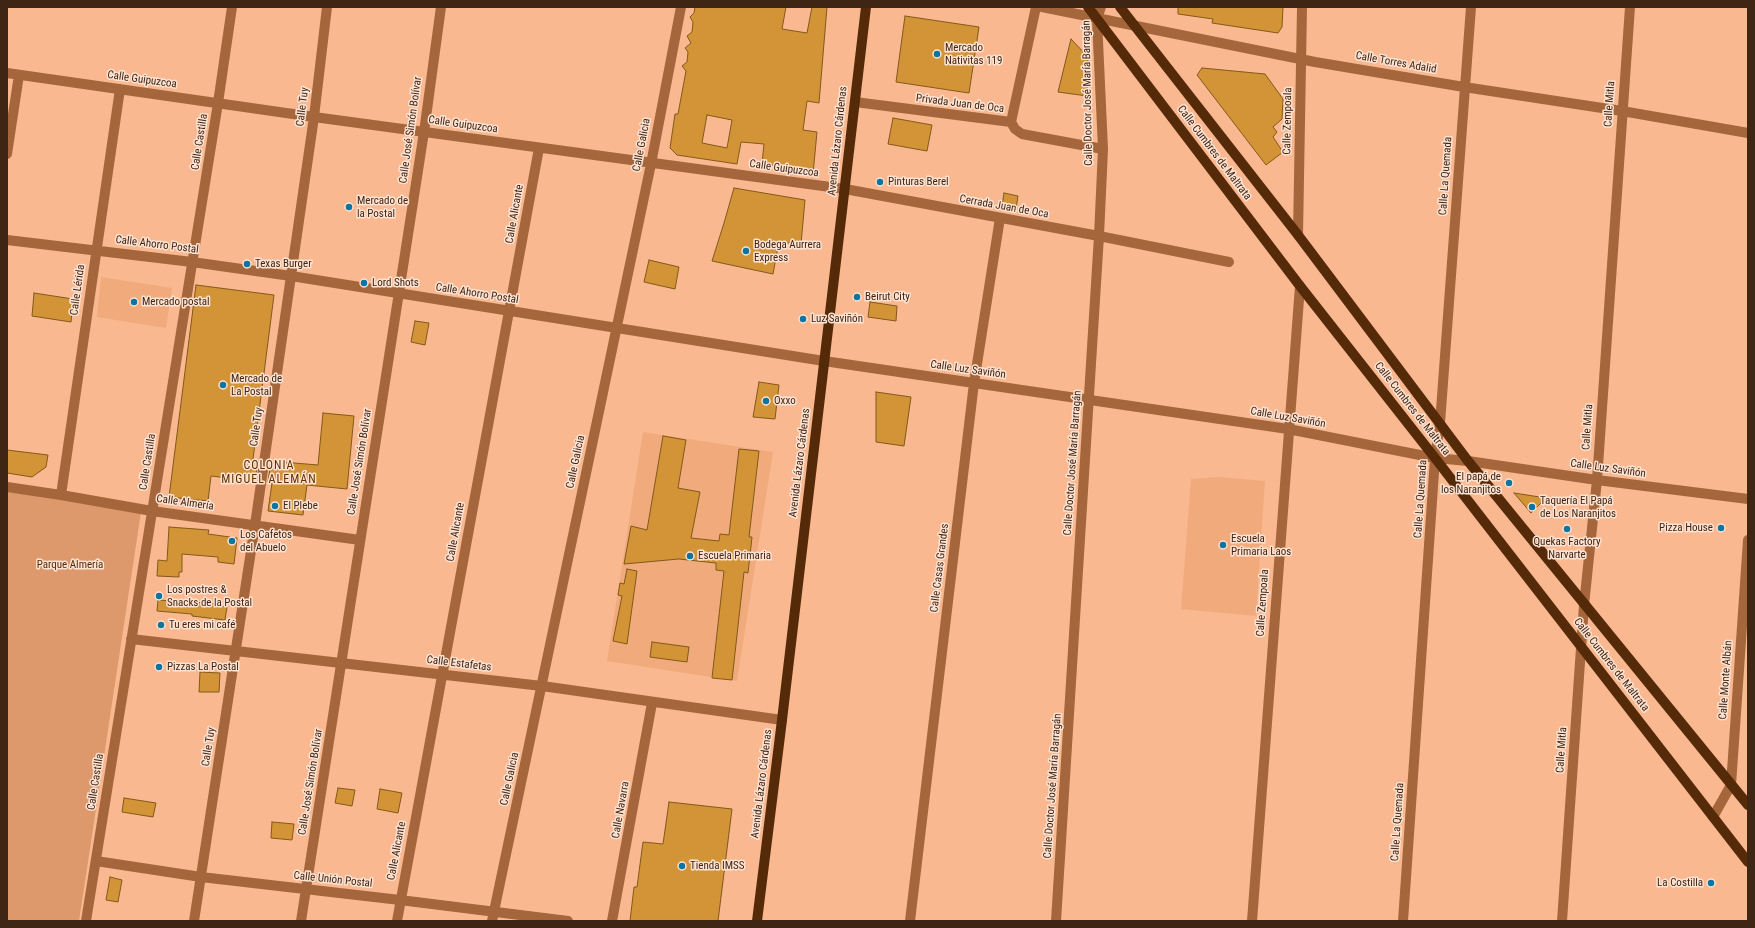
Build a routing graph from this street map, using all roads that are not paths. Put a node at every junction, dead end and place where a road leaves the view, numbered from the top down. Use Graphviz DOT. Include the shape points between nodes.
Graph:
graph roads {
  1 [pos="232,7"];
  2 [pos="327,7"];
  3 [pos="442,7"];
  4 [pos="681,7"];
  5 [pos="866,7"];
  6 [pos="1036,7"];
  7 [pos="1042,7"];
  8 [pos="1088,7"];
  9 [pos="1101,7"];
  10 [pos="1120,7"];
  11 [pos="1302,7"];
  12 [pos="1470,7"];
  13 [pos="1630,7"];
  14 [pos="1097,19"];
  15 [pos="1133,26"];
  16 [pos="1301,59"];
  17 [pos="7,73"];
  18 [pos="19,75"];
  19 [pos="1464,87"];
  20 [pos="120,89"];
  21 [pos="854,102"];
  22 [pos="218,103"];
  23 [pos="1622,111"];
  24 [pos="314,117"];
  25 [pos="1011,122"];
  26 [pos="424,132"];
  27 [pos="1748,133"];
  28 [pos="539,148"];
  29 [pos="1103,149"];
  30 [pos="7,154"];
  31 [pos="651,164"];
  32 [pos="845,190"];
  33 [pos="1000,218"];
  34 [pos="1298,235"];
  35 [pos="1100,236"];
  36 [pos="7,240"];
  37 [pos="96,250"];
  38 [pos="192,262"];
  39 [pos="1229,262"];
  40 [pos="291,276"];
  41 [pos="1300,286"];
  42 [pos="399,293"];
  43 [pos="509,312"];
  44 [pos="616,327"];
  45 [pos="824,361"];
  46 [pos="974,383"];
  47 [pos="1089,400"];
  48 [pos="1440,423"];
  49 [pos="1288,429"];
  50 [pos="1435,458"];
  51 [pos="1468,460"];
  52 [pos="1597,480"];
  53 [pos="7,487"];
  54 [pos="60,495"];
  55 [pos="1748,499"];
  56 [pos="152,511"];
  57 [pos="255,525"];
  58 [pos="360,540"];
  59 [pos="1748,540"];
  60 [pos="1584,605"];
  61 [pos="132,639"];
  62 [pos="1582,647"];
  63 [pos="236,651"];
  64 [pos="342,662"];
  65 [pos="442,674"];
  66 [pos="542,686"];
  67 [pos="652,702"];
  68 [pos="782,720"];
  69 [pos="1731,785"];
  70 [pos="1748,805"];
  71 [pos="1713,817"];
  72 [pos="96,861"];
  73 [pos="1748,862"];
  74 [pos="201,877"];
  75 [pos="306,889"];
  76 [pos="400,900"];
  77 [pos="493,917"];
  78 [pos="86,921"];
  79 [pos="194,921"];
  80 [pos="301,921"];
  81 [pos="397,921"];
  82 [pos="568,921"];
  83 [pos="612,921"];
  84 [pos="756,921"];
  85 [pos="910,921"];
  86 [pos="1056,921"];
  87 [pos="1252,921"];
  88 [pos="1403,921"];
  89 [pos="1562,921"];
  1 -- 22 [label="street, Calle Castilla"];
  2 -- 24 [label="street, Calle Tuy"];
  3 -- 26 [label="street, Calle José Simón Bolívar"];
  4 -- 31 [label="street, Calle Galicia"];
  5 -- 21 [label="main road, Avenida Lázaro Cárdenas"];
  6 -- 25 [label="street"];
  7 -- 14 [label="street, Calle Torres Adalid"];
  8 -- 14 [label="main road, Calle Cumbres de Maltrata"];
  9 -- 14 [label="street, Calle Doctor José María Barragán"];
  10 -- 15 [label="main road, Calle Cumbres de Maltrata"];
  11 -- 16 [label="street, Calle Zempoala"];
  12 -- 19 [label="street, Calle La Quemada"];
  13 -- 23 [label="street, Calle Mitla"];
  14 -- 15 [label="street, Calle Torres Adalid"];
  14 -- 29 [label="street, Calle Doctor José María Barragán"];
  14 -- 41 [label="main road, Calle Cumbres de Maltrata"];
  15 -- 16 [label="street, Calle Torres Adalid"];
  15 -- 34 [label="main road, Calle Cumbres de Maltrata"];
  16 -- 19 [label="street, Calle Torres Adalid"];
  16 -- 34 [label="street, Calle Zempoala"];
  17 -- 18 [label="street, Calle Guipuzcoa"];
  18 -- 20 [label="street, Calle Guipuzcoa"];
  18 -- 30 [label="street"];
  19 -- 23 [label="street, Calle Torres Adalid"];
  19 -- 48 [label="street, Calle La Quemada"];
  20 -- 22 [label="street, Calle Guipuzcoa"];
  20 -- 37 [label="street, Calle Lérida"];
  21 -- 25 [label="street, Privada Juan de Oca"];
  21 -- 32 [label="main road, Avenida Lázaro Cárdenas"];
  22 -- 24 [label="street, Calle Guipuzcoa"];
  22 -- 38 [label="street, Calle Castilla"];
  23 -- 27 [label="street, Calle Torres Adalid"];
  23 -- 52 [label="street, Calle Mitla"];
  24 -- 26 [label="street, Calle Guipuzcoa"];
  24 -- 40 [label="street, Calle Tuy"];
  25 -- 29 [label="street, Privada Juan de Oca" via="1022,134"];
  26 -- 28 [label="street, Calle Guipuzcoa"];
  26 -- 42 [label="street, Calle José Simón Bolívar"];
  28 -- 31 [label="street, Calle Guipuzcoa"];
  28 -- 43 [label="street, Calle Alicante"];
  29 -- 35 [label="street, Calle Doctor José María Barragán"];
  31 -- 32 [label="street, Calle Guipuzcoa"];
  31 -- 44 [label="street, Calle Galicia"];
  32 -- 33 [label="street, Cerrada Juan de Oca"];
  32 -- 45 [label="main road, Avenida Lázaro Cárdenas"];
  33 -- 35 [label="street, Cerrada Juan de Oca"];
  33 -- 46 [label="street, Calle Casas Grandes"];
  34 -- 48 [label="main road, Calle Cumbres de Maltrata"];
  35 -- 39 [label="street, Cerrada Juan de Oca"];
  35 -- 47 [label="street, Calle Doctor José María Barragán"];
  36 -- 37 [label="street, Calle Ahorro Postal"];
  37 -- 38 [label="street, Calle Ahorro Postal"];
  37 -- 54 [label="street, Calle Lérida"];
  38 -- 40 [label="street, Calle Ahorro Postal"];
  38 -- 56 [label="street, Calle Castilla"];
  40 -- 42 [label="street, Calle Ahorro Postal"];
  40 -- 57 [label="street, Calle Tuy"];
  41 -- 49 [label="street, Calle Zempoala"];
  41 -- 50 [label="main road, Calle Cumbres de Maltrata"];
  42 -- 43 [label="street, Calle Ahorro Postal"];
  42 -- 58 [label="street, Calle José Simón Bolívar"];
  43 -- 44 [label="street, Calle Ahorro Postal"];
  43 -- 65 [label="street, Calle Alicante"];
  44 -- 45 [label="street, Calle Ahorro Postal"];
  44 -- 66 [label="street, Calle Galicia"];
  45 -- 46 [label="street, Calle Luz Saviñón"];
  45 -- 68 [label="main road, Avenida Lázaro Cárdenas"];
  46 -- 47 [label="street, Calle Luz Saviñón"];
  46 -- 85 [label="street, Calle Casas Grandes"];
  47 -- 49 [label="street, Calle Luz Saviñón"];
  47 -- 86 [label="street, Calle Doctor José María Barragán"];
  48 -- 50 [label="street, Calle La Quemada"];
  48 -- 51 [label="main road, Calle Cumbres de Maltrata"];
  49 -- 50 [label="street, Calle Luz Saviñón"];
  49 -- 87 [label="street, Calle Zempoala"];
  50 -- 51 [label="street, Calle Luz Saviñón"];
  50 -- 62 [label="main road, Calle Cumbres de Maltrata"];
  50 -- 88 [label="street, Calle La Quemada"];
  51 -- 52 [label="street, Calle Luz Saviñón"];
  51 -- 60 [label="main road, Calle Cumbres de Maltrata"];
  52 -- 55 [label="street, Calle Luz Saviñón"];
  52 -- 60 [label="street, Calle Mitla"];
  53 -- 54 [label="street, Calle Almería"];
  54 -- 56 [label="street, Calle Almería"];
  56 -- 57 [label="street, Calle Almería"];
  56 -- 61 [label="street, Calle Castilla"];
  57 -- 58 [label="street, Calle Almería"];
  57 -- 63 [label="street, Calle Tuy"];
  58 -- 64 [label="street, Calle José Simón Bolívar"];
  59 -- 69 [label="street, Calle Monte Albán"];
  60 -- 62 [label="street, Calle Mitla"];
  60 -- 69 [label="main road, Calle Cumbres de Maltrata"];
  61 -- 63 [label="street, Calle Estafetas"];
  61 -- 72 [label="street, Calle Castilla"];
  62 -- 71 [label="main road, Calle Cumbres de Maltrata"];
  62 -- 89 [label="street, Calle Mitla"];
  63 -- 64 [label="street, Calle Estafetas"];
  63 -- 74 [label="street, Calle Tuy"];
  64 -- 65 [label="street, Calle Estafetas"];
  64 -- 75 [label="street, Calle José Simón Bolívar"];
  65 -- 66 [label="street, Calle Estafetas"];
  65 -- 76 [label="street, Calle Alicante"];
  66 -- 67 [label="street, Calle Estafetas"];
  66 -- 77 [label="street, Calle Galicia"];
  67 -- 68 [label="street, Calle Estafetas"];
  67 -- 83 [label="street, Calle Navarra"];
  68 -- 84 [label="main road, Avenida Lázaro Cárdenas"];
  69 -- 70 [label="main road, Calle Cumbres de Maltrata"];
  69 -- 71 [label="street, Calle Monte Albán"];
  71 -- 73 [label="main road, Calle Cumbres de Maltrata"];
  72 -- 74 [label="street, Calle Unión Postal"];
  72 -- 78 [label="street, Calle Castilla"];
  74 -- 75 [label="street, Calle Unión Postal"];
  74 -- 79 [label="street, Calle Tuy"];
  75 -- 76 [label="street, Calle Unión Postal"];
  75 -- 80 [label="street, Calle José Simón Bolívar"];
  76 -- 77 [label="street, Calle Unión Postal"];
  76 -- 81 [label="street, Calle Alicante"];
  77 -- 82 [label="street, Calle Unión Postal"];
}
